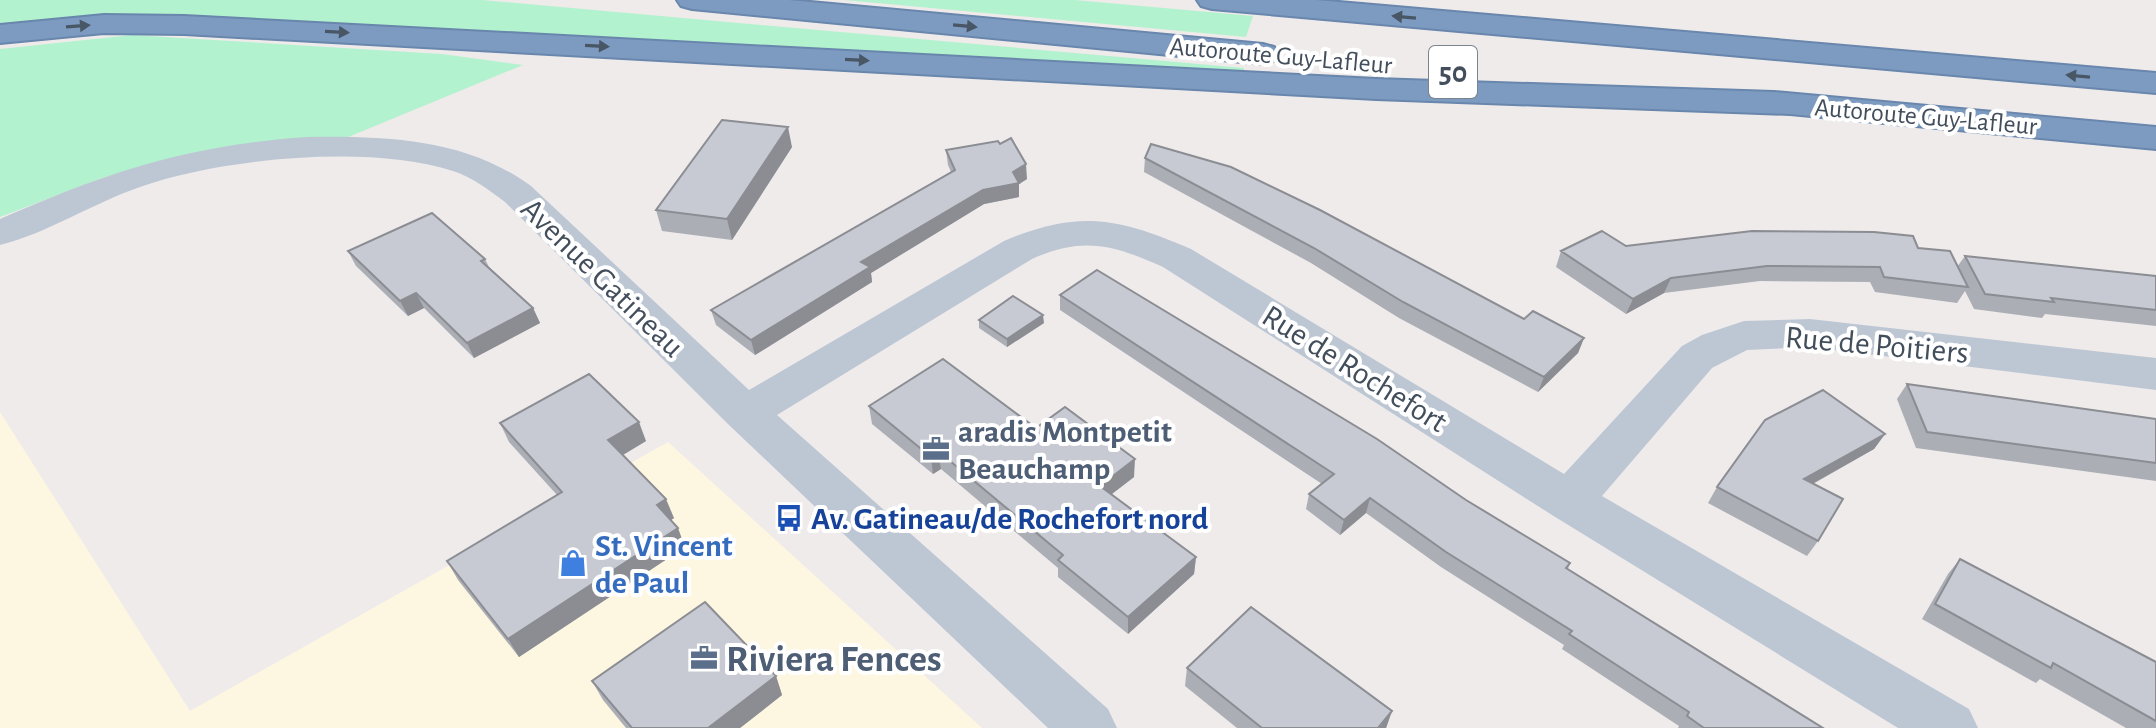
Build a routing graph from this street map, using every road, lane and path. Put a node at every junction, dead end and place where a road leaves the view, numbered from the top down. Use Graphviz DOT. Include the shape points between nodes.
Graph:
graph roads {
  1 [pos="692,0"];
  2 [pos="1212,0"];
  3 [pos="1439,0"];
  4 [pos="0,34"];
  5 [pos="1984,68"];
  6 [pos="2156,83"];
  7 [pos="1804,104"];
  8 [pos="2156,138"];
  9 [pos="0,233"];
  10 [pos="2156,374"];
  11 [pos="745,413"];
  12 [pos="1569,501"];
  13 [pos="1088,728"];
  14 [pos="1949,728"];
  1 -- 7 [label="highway, Autoroute Guy-Lafleur / 50, one-way"];
  5 -- 2 [label="highway, Autoroute Guy-Lafleur / 50, one-way"];
  3 -- 5 [label="highway"];
  4 -- 7 [label="highway, one-way" via="104,24 184,25 1376,89"];
  6 -- 5 [label="highway, Autoroute Guy-Lafleur / 50, one-way"];
  7 -- 8 [label="highway, Autoroute Guy-Lafleur / 50"];
  9 -- 11 [label="street, Avenue Gatineau" via="104,187 206,159 367,149 466,163 518,194"];
  10 -- 12 [label="street, Rue de Poitiers" via="1810,333 1744,336 1697,357"];
  11 -- 12 [label="street, Rue de Rochefort" via="1018,250 1070,233 1100,232 1151,244 1177,258"];
  11 -- 13 [label="street, Avenue Gatineau"];
  12 -- 14 [label="street, Rue de Rochefort"];
}
